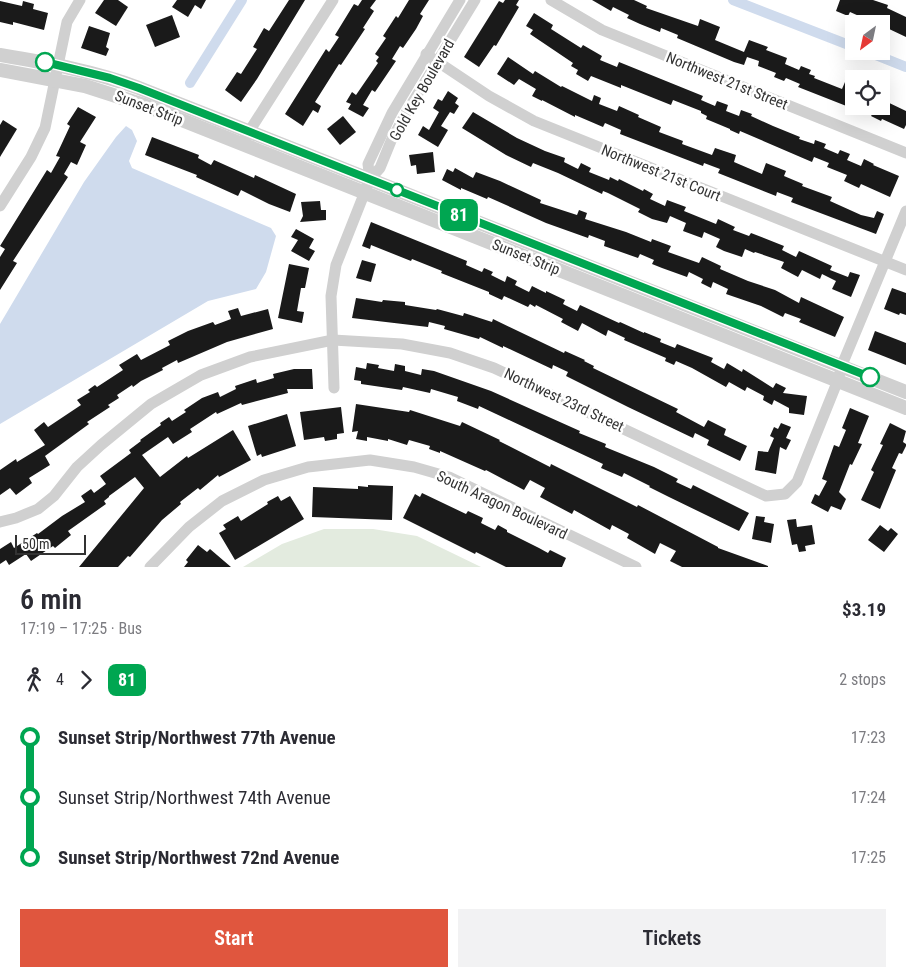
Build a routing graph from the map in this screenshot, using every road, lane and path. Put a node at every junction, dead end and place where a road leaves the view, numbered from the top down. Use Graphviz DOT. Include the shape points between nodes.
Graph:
graph roads {
  1 [pos="80,0"];
  2 [pos="333,0"];
  3 [pos="460,0"];
  4 [pos="475,0"];
  5 [pos="551,0"];
  6 [pos="426,54"];
  7 [pos="0,55"];
  8 [pos="437,61"];
  9 [pos="58,65"];
  10 [pos="0,70"];
  11 [pos="55,80"];
  12 [pos="249,131"];
  13 [pos="241,143"];
  14 [pos="906,153"];
  15 [pos="370,179"];
  16 [pos="364,193"];
  17 [pos="0,206"];
  18 [pos="906,210"];
  19 [pos="885,262"];
  20 [pos="906,270"];
  21 [pos="333,340"];
  22 [pos="842,365"];
  23 [pos="838,380"];
  24 [pos="334,388"];
  25 [pos="906,392"];
  26 [pos="906,408"];
  27 [pos="0,522"];
  28 [pos="150,567"];
  29 [pos="636,567"];
  1 -- 9 [label="street" via="67,22"];
  2 -- 12 [label="street"];
  3 -- 6 [label="street, Gold Key Boulevard"];
  4 -- 8 [label="street, Gold Key Boulevard"];
  5 -- 14 [label="street, Northwest 21st Street" via="602,30"];
  6 -- 8 [label="street, Northwest 21st Court"];
  6 -- 15 [label="street, Gold Key Boulevard" via="392,113 368,164"];
  7 -- 9 [label="street, Sunset Strip"];
  8 -- 15 [label="street, Gold Key Boulevard" via="391,141 380,168"];
  8 -- 19 [label="street, Northwest 21st Court" via="489,96 534,120"];
  9 -- 11 [label="street"];
  9 -- 12 [label="street, Sunset Strip" via="125,83"];
  10 -- 11 [label="street, Sunset Strip"];
  11 -- 13 [label="street, Sunset Strip" via="120,97"];
  11 -- 17 [label="street" via="39,142"];
  12 -- 13 [label="street"];
  12 -- 15 [label="street, Sunset Strip"];
  13 -- 16 [label="street, Sunset Strip"];
  15 -- 16 [label="street, Gold Key Boulevard"];
  15 -- 22 [label="street, Sunset Strip"];
  16 -- 21 [label="street, Gold Key Boulevard" via="336,265 332,296"];
  16 -- 23 [label="street, Sunset Strip"];
  18 -- 19 [label="street"];
  19 -- 20 [label="street, Northwest 21st Court"];
  19 -- 22 [label="street"];
  21 -- 23 [label="street, Northwest 23rd Street" via="402,344 450,353 494,368 766,496 785,494 797,482"];
  21 -- 24 [label="street, Gold Key Boulevard"];
  21 -- 27 [label="street, Northwest 23rd Street" via="250,357 201,375 128,422 95,450 38,509"];
  22 -- 23 [label="street"];
  22 -- 25 [label="street, Sunset Strip"];
  23 -- 26 [label="street, Sunset Strip"];
  28 -- 29 [label="street, South Aragon Boulevard" via="189,527 222,501 264,480 308,467 370,460 449,477"];
}
